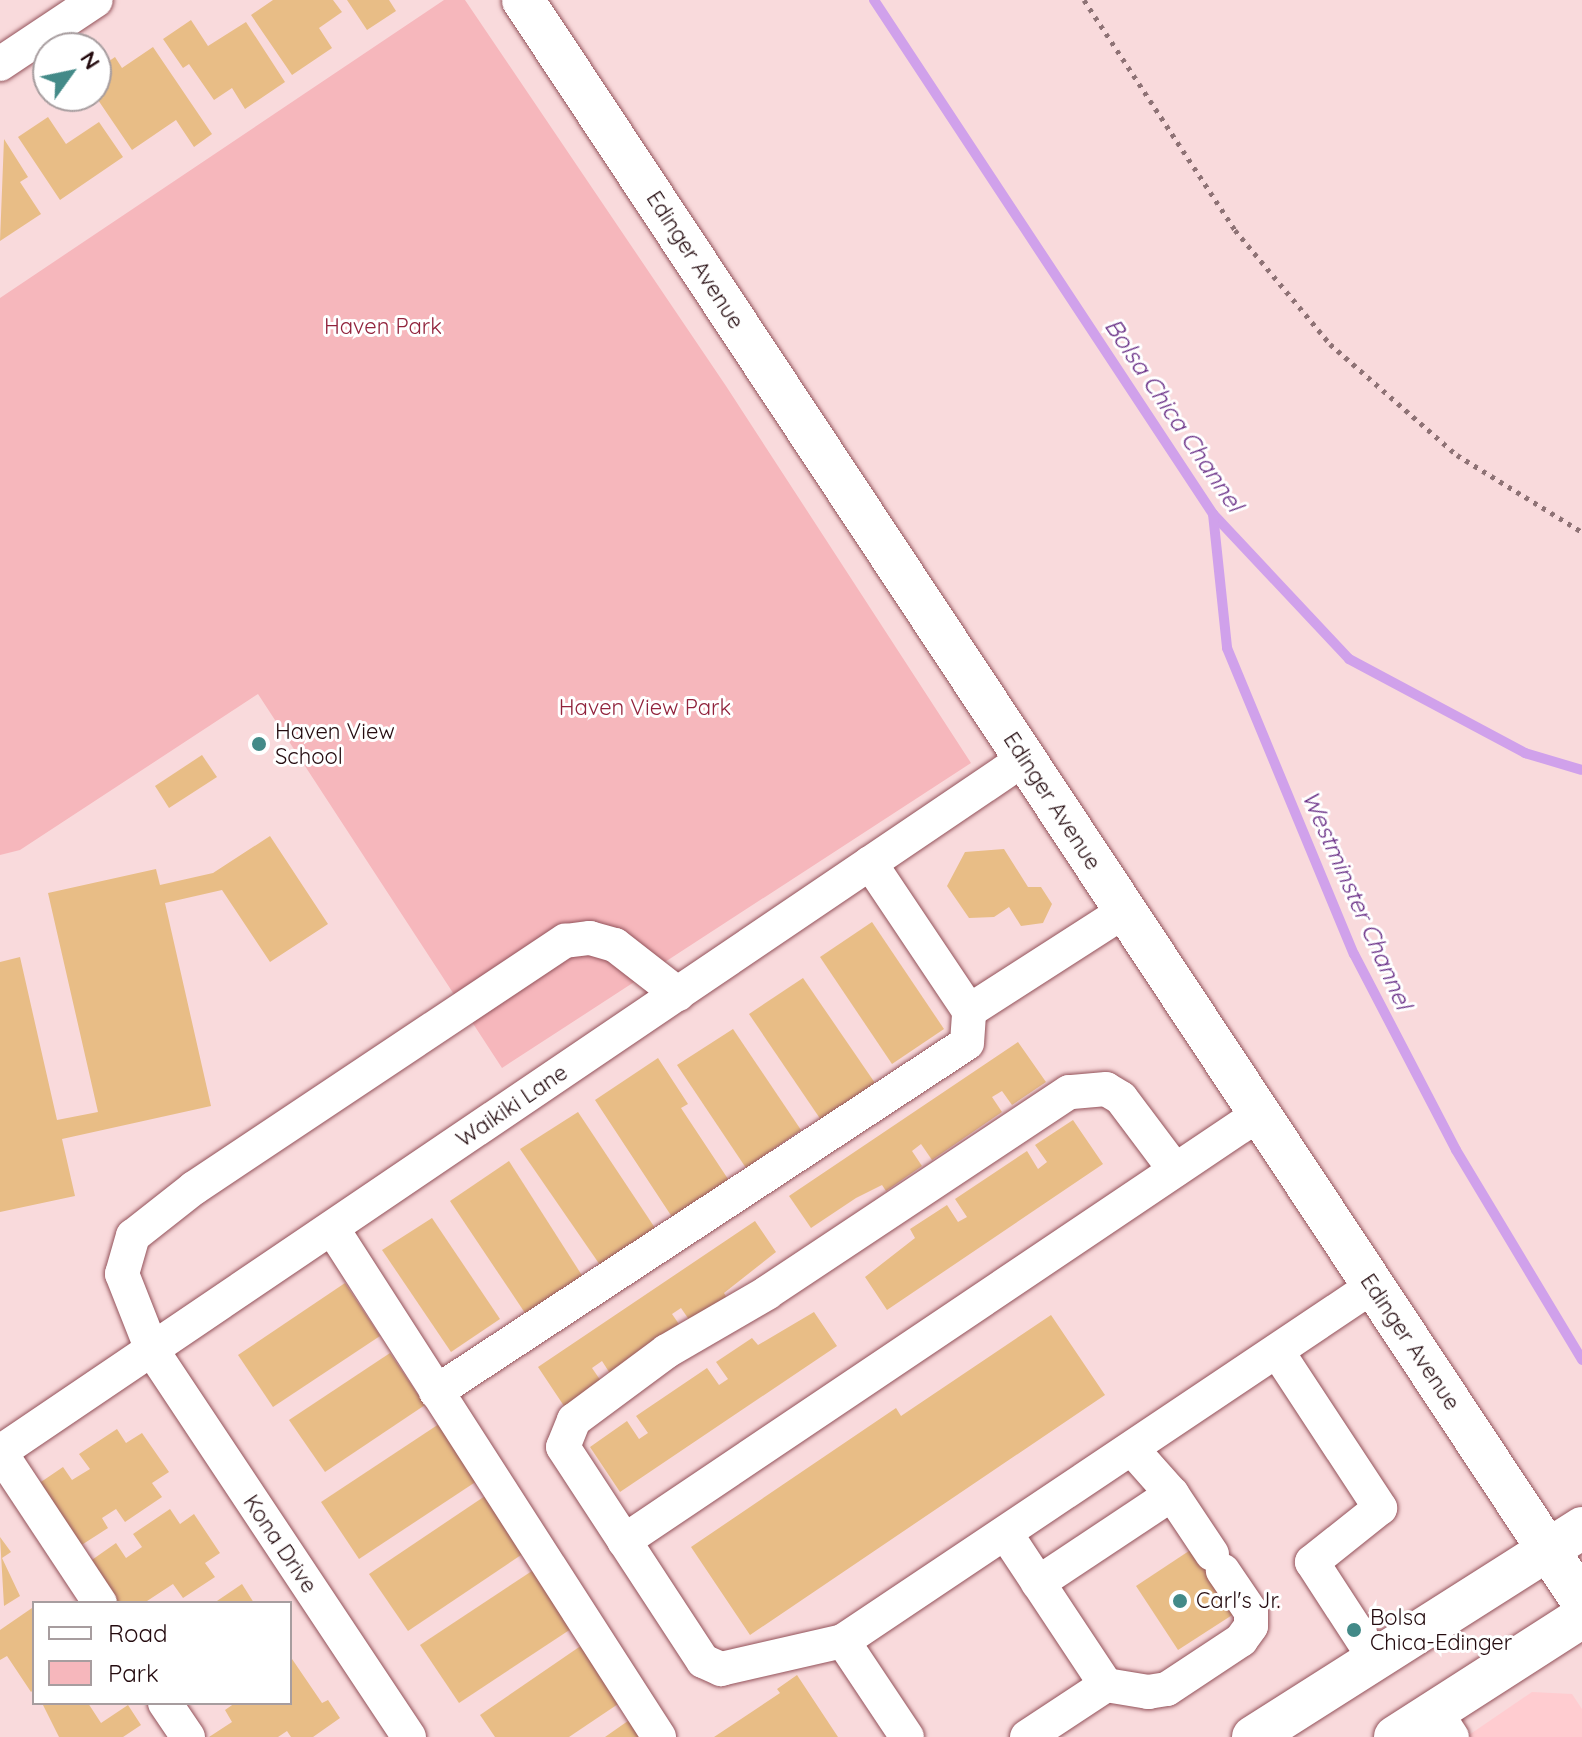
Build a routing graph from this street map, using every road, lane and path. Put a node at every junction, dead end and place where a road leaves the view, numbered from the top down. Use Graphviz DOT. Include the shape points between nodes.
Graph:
graph roads {
  1 [pos="96,0"];
  2 [pos="523,0"];
  3 [pos="1084,0"];
  4 [pos="0,64"];
  5 [pos="1582,532"];
  6 [pos="1024,759"];
  7 [pos="870,863"];
  8 [pos="1125,911"];
  9 [pos="678,994"];
  10 [pos="969,1011"];
  11 [pos="1259,1114"];
  12 [pos="1175,1170"];
  13 [pos="332,1228"];
  14 [pos="1373,1286"];
  15 [pos="152,1350"];
  16 [pos="1277,1351"];
  17 [pos="436,1392"];
  18 [pos="1132,1449"];
  19 [pos="0,1452"];
  20 [pos="1172,1494"];
  21 [pos="1006,1534"];
  22 [pos="1565,1538"];
  23 [pos="624,1541"];
  24 [pos="1038,1583"];
  25 [pos="99,1601"];
  26 [pos="1582,1601"];
  27 [pos="1582,1617"];
  28 [pos="843,1641"];
  29 [pos="1375,1659"];
  30 [pos="1106,1685"];
  31 [pos="166,1705"];
  32 [pos="1444,1724"];
  33 [pos="1044,1732"];
  34 [pos="188,1737"];
  35 [pos="409,1737"];
  36 [pos="659,1737"];
  37 [pos="907,1737"];
  38 [pos="1253,1737"];
  39 [pos="1395,1737"];
  1 -- 4 [label="street"];
  2 -- 6 [label="main road, Edinger Avenue"];
  3 -- 5 [label="path" via="1235,230 1330,344 1457,455"];
  6 -- 7 [label="street, Waikiki Lane"];
  6 -- 8 [label="main road, Edinger Avenue"];
  7 -- 9 [label="street, Waikiki Lane"];
  7 -- 10 [label="street"];
  8 -- 10 [label="street"];
  8 -- 11 [label="main road, Edinger Avenue"];
  9 -- 13 [label="street, Waikiki Lane"];
  9 -- 15 [label="street, Kona Drive" via="615,945 590,938 565,941 194,1188 133,1236 122,1274"];
  10 -- 17 [label="street" via="967,1043"];
  11 -- 12 [label="street"];
  11 -- 14 [label="main road, Edinger Avenue"];
  12 -- 23 [label="street"];
  12 -- 23 [label="street" via="1121,1098 1106,1089 1069,1092 767,1293 667,1351 574,1420 563,1447"];
  13 -- 15 [label="street, Waikiki Lane"];
  13 -- 17 [label="street"];
  14 -- 16 [label="street"];
  14 -- 22 [label="main road, Edinger Avenue"];
  15 -- 19 [label="street, Waikiki Lane"];
  15 -- 35 [label="street, Kona Drive"];
  16 -- 18 [label="street"];
  16 -- 29 [label="street" via="1380,1508 1312,1562"];
  17 -- 36 [label="street"];
  18 -- 20 [label="street"];
  18 -- 21 [label="street"];
  19 -- 25 [label="street"];
  20 -- 24 [label="street"];
  20 -- 30 [label="street" via="1251,1612 1251,1626 1241,1640 1167,1689 1148,1692"];
  21 -- 24 [label="street"];
  21 -- 28 [label="street"];
  22 -- 26 [label="main road, Edinger Avenue"];
  22 -- 29 [label="main road"];
  23 -- 28 [label="street" via="703,1661 721,1669"];
  24 -- 30 [label="street"];
  27 -- 32 [label="main road"];
  28 -- 37 [label="street"];
  29 -- 38 [label="main road"];
  30 -- 33 [label="street"];
  31 -- 34 [label="street"];
  32 -- 39 [label="main road"];
}
